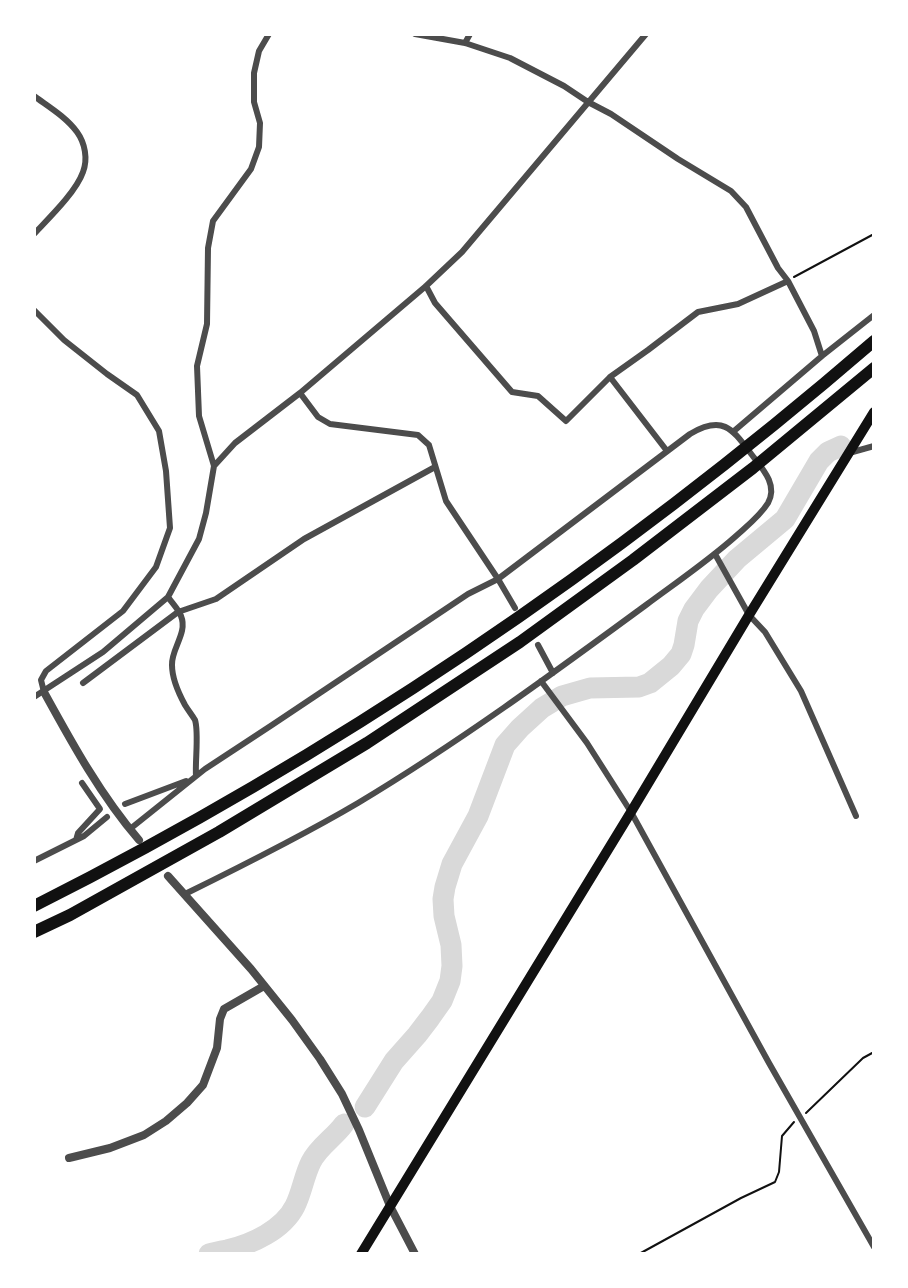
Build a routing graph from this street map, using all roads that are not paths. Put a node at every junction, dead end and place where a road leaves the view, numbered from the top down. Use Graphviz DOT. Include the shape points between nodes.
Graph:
graph roads {
  1 [pos="269,34"];
  2 [pos="415,34"];
  3 [pos="470,34"];
  4 [pos="646,34"];
  5 [pos="465,43"];
  6 [pos="34,96"];
  7 [pos="588,102"];
  8 [pos="34,234"];
  9 [pos="788,281"];
  10 [pos="426,286"];
  11 [pos="34,310"];
  12 [pos="873,315"];
  13 [pos="873,342"];
  14 [pos="822,356"];
  15 [pos="873,368"];
  16 [pos="610,376"];
  17 [pos="300,393"];
  18 [pos="873,412"];
  19 [pos="734,431"];
  20 [pos="873,446"];
  21 [pos="668,451"];
  22 [pos="848,453"];
  23 [pos="214,466"];
  24 [pos="435,467"];
  25 [pos="715,554"];
  26 [pos="498,579"];
  27 [pos="168,597"];
  28 [pos="515,608"];
  29 [pos="178,612"];
  30 [pos="749,615"];
  31 [pos="538,645"];
  32 [pos="553,673"];
  33 [pos="542,681"];
  34 [pos="83,683"];
  35 [pos="44,692"];
  36 [pos="34,697"];
  37 [pos="194,778"];
  38 [pos="82,783"];
  39 [pos="125,804"];
  40 [pos="631,812"];
  41 [pos="856,816"];
  42 [pos="107,817"];
  43 [pos="130,829"];
  44 [pos="76,840"];
  45 [pos="139,840"];
  46 [pos="34,861"];
  47 [pos="168,876"];
  48 [pos="185,894"];
  49 [pos="34,906"];
  50 [pos="34,932"];
  51 [pos="264,986"];
  52 [pos="69,1158"];
  53 [pos="390,1206"];
  54 [pos="873,1247"];
  55 [pos="361,1254"];
  56 [pos="415,1254"];
  1 -- 23 [label="street" via="259,51 254,73 259,147 251,169 213,221 208,248 207,324 197,366 199,416"];
  2 -- 5 [label="street"];
  3 -- 5 [label="street"];
  4 -- 7 [label="street"];
  5 -- 7 [label="street" via="510,58"];
  6 -- 8 [label="street" via="78,133 86,153 84,172 72,191"];
  7 -- 9 [label="street" via="731,191 746,207"];
  7 -- 10 [label="street" via="462,252"];
  9 -- 14 [label="street" via="814,331"];
  9 -- 16 [label="street" via="738,304 698,312"];
  10 -- 16 [label="street" via="435,303 512,392 538,396 566,422"];
  10 -- 17 [label="street"];
  11 -- 35 [label="street" via="64,340 137,395 159,431 170,528 156,567 123,611 46,671 41,680"];
  12 -- 14 [label="street"];
  13 -- 49 [label="highway" via="741,452 509,625 355,726 210,813"];
  14 -- 19 [label="street"];
  15 -- 50 [label="highway" via="753,468 520,642 367,743 219,832"];
  16 -- 21 [label="street"];
  17 -- 23 [label="street" via="236,443"];
  17 -- 24 [label="street" via="318,417 330,424 418,435 429,445"];
  18 -- 22 [label="highway"];
  19 -- 21 [label="street" via="725,426 705,427"];
  19 -- 25 [label="street" via="772,486 769,501 757,517"];
  20 -- 22 [label="street"];
  21 -- 26 [label="street"];
  22 -- 30 [label="highway"];
  23 -- 27 [label="street" via="199,539"];
  24 -- 26 [label="street" via="446,501"];
  24 -- 29 [label="street" via="304,539 216,599"];
  25 -- 30 [label="street"];
  25 -- 32 [label="street"];
  26 -- 28 [label="street"];
  26 -- 37 [label="street" via="468,594"];
  27 -- 29 [label="street"];
  27 -- 35 [label="street" via="102,652"];
  29 -- 34 [label="street"];
  29 -- 37 [label="street" via="181,634 172,665 178,690 196,726"];
  30 -- 40 [label="highway"];
  30 -- 41 [label="street" via="765,632 801,692"];
  31 -- 32 [label="street"];
  32 -- 33 [label="street"];
  33 -- 40 [label="street"];
  33 -- 48 [label="street" via="358,803"];
  35 -- 36 [label="street"];
  35 -- 43 [label="street" via="86,765"];
  37 -- 39 [label="street"];
  37 -- 43 [label="street"];
  38 -- 44 [label="street" via="100,809"];
  40 -- 53 [label="highway"];
  40 -- 54 [label="street"];
  42 -- 44 [label="street"];
  43 -- 45 [label="street"];
  44 -- 46 [label="street"];
  47 -- 48 [label="street"];
  48 -- 51 [label="street"];
  51 -- 52 [label="street" via="224,1009 217,1048 203,1085 187,1103 144,1135"];
  51 -- 53 [label="street" via="342,1094"];
  53 -- 55 [label="highway"];
  53 -- 56 [label="street"];
}
